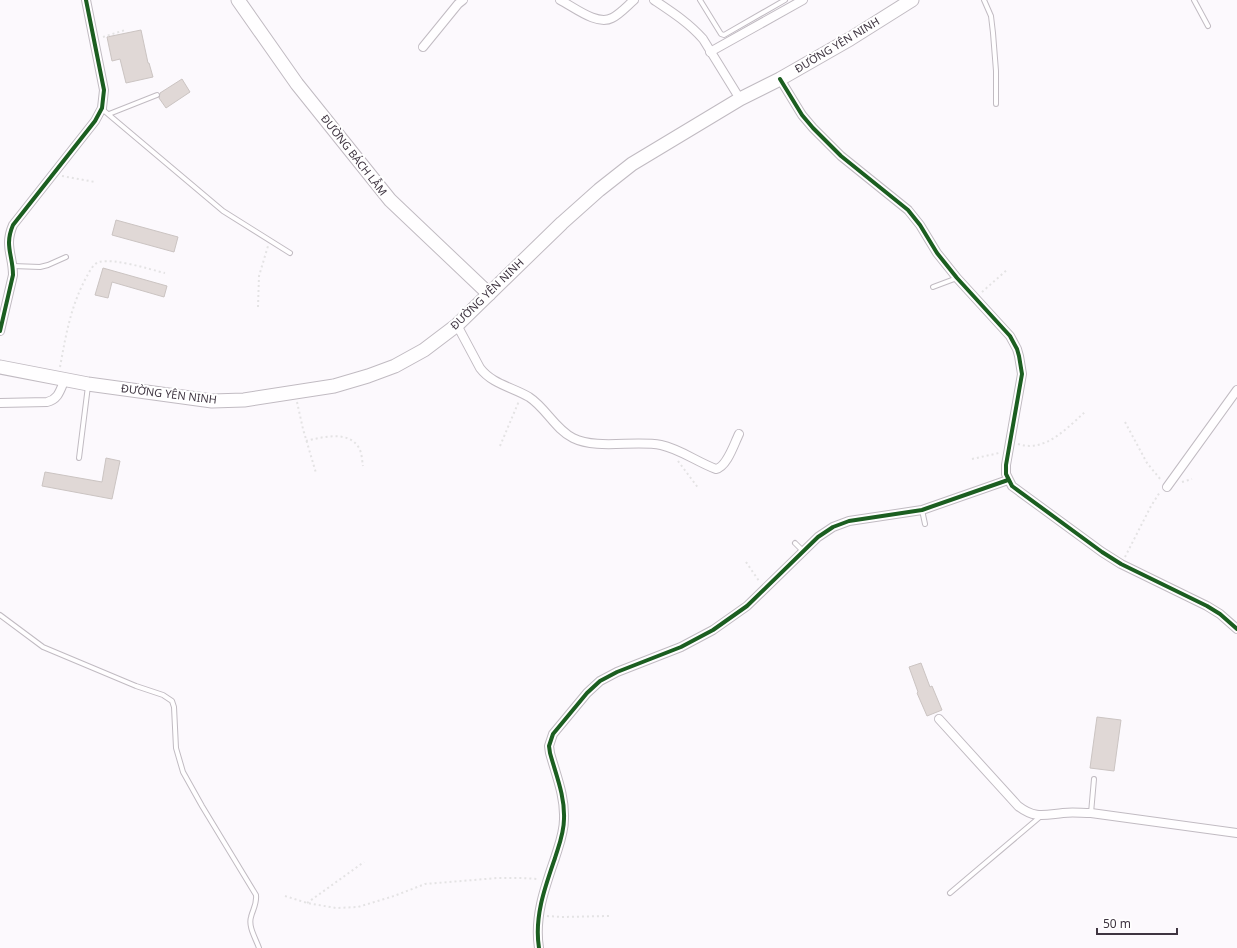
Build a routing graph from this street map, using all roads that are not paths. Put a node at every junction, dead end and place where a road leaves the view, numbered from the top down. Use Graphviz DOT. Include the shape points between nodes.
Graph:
graph roads {
  1 [pos="86,0"];
  2 [pos="238,0"];
  3 [pos="463,0"];
  4 [pos="560,0"];
  5 [pos="634,0"];
  6 [pos="654,0"];
  7 [pos="700,0"];
  8 [pos="785,0"];
  9 [pos="803,0"];
  10 [pos="984,0"];
  11 [pos="1194,0"];
  12 [pos="909,1"];
  13 [pos="1208,26"];
  14 [pos="423,47"];
  15 [pos="710,52"];
  16 [pos="780,79"];
  17 [pos="157,95"];
  18 [pos="740,99"];
  19 [pos="996,104"];
  20 [pos="102,108"];
  21 [pos="109,114"];
  22 [pos="290,253"];
  23 [pos="66,257"];
  24 [pos="13,266"];
  25 [pos="957,278"];
  26 [pos="933,287"];
  27 [pos="489,294"];
  28 [pos="457,325"];
  29 [pos="0,331"];
  30 [pos="0,367"];
  31 [pos="62,379"];
  32 [pos="88,384"];
  33 [pos="1237,390"];
  34 [pos="0,403"];
  35 [pos="739,434"];
  36 [pos="79,458"];
  37 [pos="1008,480"];
  38 [pos="1167,487"];
  39 [pos="922,510"];
  40 [pos="926,524"];
  41 [pos="795,543"];
  42 [pos="803,552"];
  43 [pos="0,615"];
  44 [pos="1237,629"];
  45 [pos="939,719"];
  46 [pos="1094,779"];
  47 [pos="1091,813"];
  48 [pos="1042,816"];
  49 [pos="1237,833"];
  50 [pos="950,894"];
  51 [pos="259,948"];
  52 [pos="539,948"];
  1 -- 20 [label="street" via="104,90"];
  2 -- 27 [label="main road, ĐƯỜNG BÁCH LẪM" via="298,84 390,200"];
  3 -- 14 [label="street"];
  4 -- 5 [label="street" via="600,20 613,18"];
  6 -- 15 [label="street" via="690,26 703,39"];
  7 -- 8 [label="lane" via="724,35"];
  9 -- 15 [label="street"];
  10 -- 19 [label="lane" via="992,22"];
  11 -- 13 [label="lane"];
  12 -- 16 [label="main road, ĐƯỜNG YÊN NINH"];
  15 -- 18 [label="street"];
  16 -- 18 [label="main road, ĐƯỜNG YÊN NINH"];
  16 -- 25 [label="street" via="802,115 825,142 908,210"];
  17 -- 21 [label="lane"];
  18 -- 27 [label="main road, ĐƯỜNG YÊN NINH" via="632,164 562,223"];
  20 -- 21 [label="lane"];
  20 -- 24 [label="street" via="95,121 13,225 8,245"];
  21 -- 22 [label="lane" via="223,211"];
  23 -- 24 [label="lane" via="40,267"];
  24 -- 29 [label="street" via="12,282"];
  25 -- 26 [label="lane"];
  25 -- 37 [label="street" via="1010,336 1020,356 1022,374 1008,451"];
  27 -- 28 [label="main road, ĐƯỜNG YÊN NINH"];
  28 -- 32 [label="main road, ĐƯỜNG YÊN NINH" via="424,350 394,366 334,386 244,400 212,401"];
  28 -- 35 [label="street" via="485,374 538,404 563,431 578,440 590,443 662,445 716,469 726,462"];
  30 -- 31 [label="main road, ĐƯỜNG YÊN NINH"];
  31 -- 32 [label="main road, ĐƯỜNG YÊN NINH"];
  31 -- 34 [label="street" via="58,395 53,400"];
  32 -- 36 [label="lane"];
  33 -- 38 [label="street"];
  37 -- 39 [label="street"];
  37 -- 44 [label="street" via="1016,489 1102,552 1207,606"];
  39 -- 40 [label="lane"];
  39 -- 42 [label="street" via="840,523 825,531"];
  41 -- 42 [label="lane"];
  42 -- 52 [label="street" via="727,621 681,647 600,680 554,734 550,742 550,753 563,796 564,820 561,839 538,915"];
  43 -- 51 [label="lane" via="43,646 172,701 176,748 183,772 256,896 256,906 250,922"];
  45 -- 48 [label="street" via="1018,806 1030,814"];
  46 -- 47 [label="lane"];
  47 -- 48 [label="street" via="1071,812"];
  47 -- 49 [label="street"];
  48 -- 50 [label="lane"];
}
